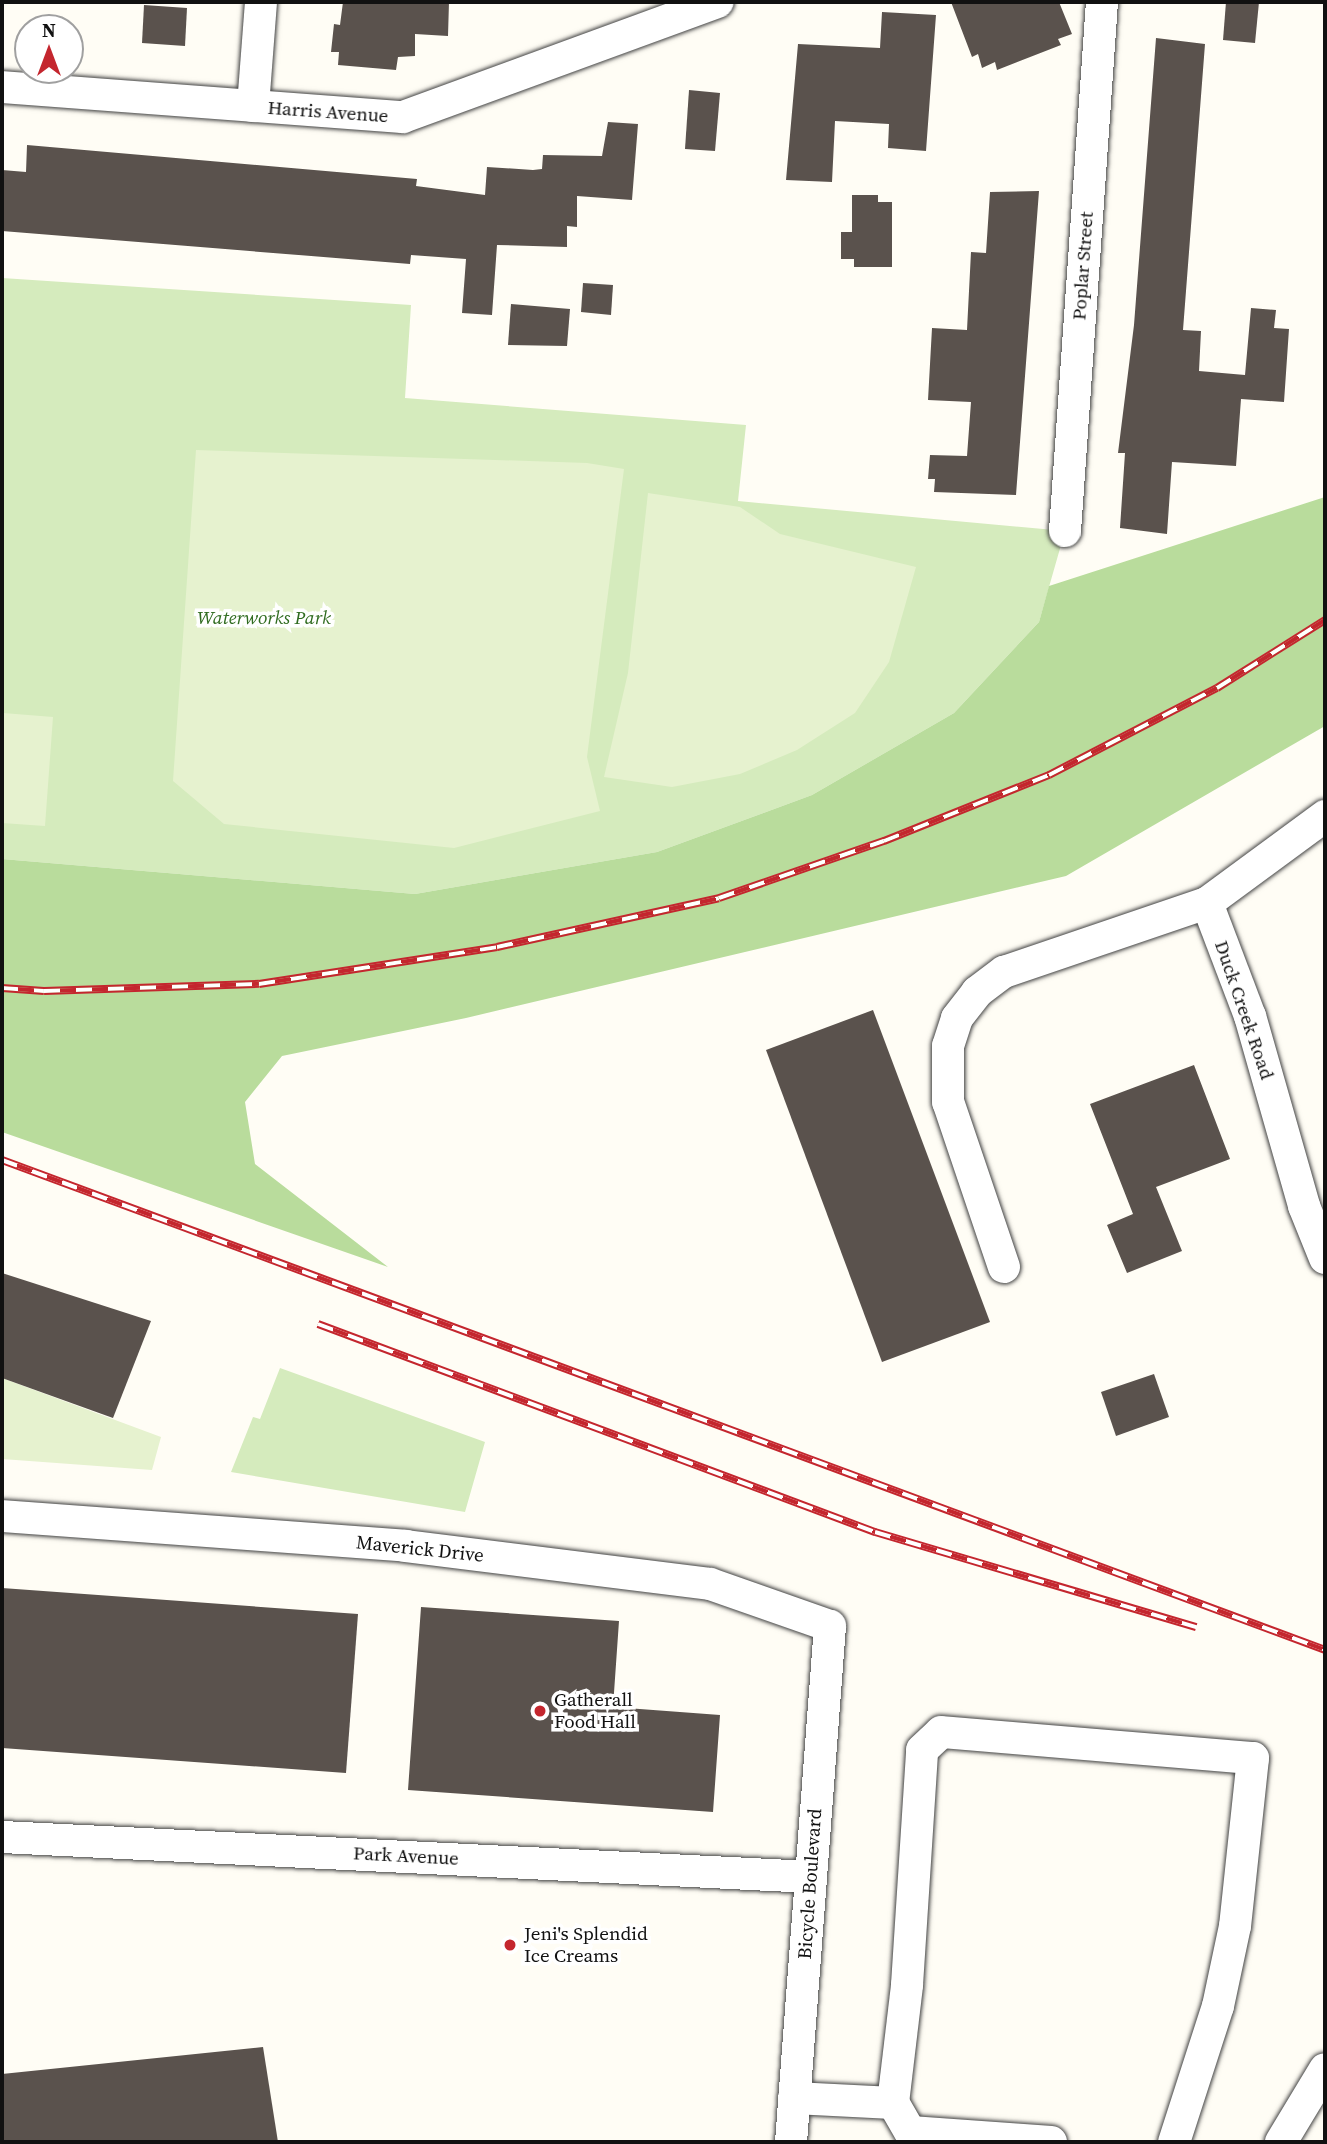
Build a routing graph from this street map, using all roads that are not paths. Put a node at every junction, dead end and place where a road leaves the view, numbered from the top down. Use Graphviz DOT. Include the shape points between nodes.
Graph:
graph roads {
  1 [pos="261,2"];
  2 [pos="718,2"];
  3 [pos="1102,2"];
  4 [pos="2,87"];
  5 [pos="253,106"];
  6 [pos="1065,531"];
  7 [pos="1325,816"];
  8 [pos="1207,903"];
  9 [pos="1325,1258"];
  10 [pos="1004,1268"];
  11 [pos="2,1516"];
  12 [pos="830,1626"];
  13 [pos="2,1837"];
  14 [pos="810,1877"];
  15 [pos="1325,2069"];
  16 [pos="794,2098"];
  17 [pos="893,2103"];
  18 [pos="791,2142"];
  19 [pos="1051,2142"];
  20 [pos="1174,2142"];
  21 [pos="1281,2142"];
  1 -- 5 [label="street"];
  2 -- 5 [label="street, Harris Avenue" via="403,117"];
  3 -- 6 [label="street, Poplar Street"];
  4 -- 5 [label="street, Harris Avenue"];
  7 -- 8 [label="street"];
  8 -- 9 [label="street, Duck Creek Road" via="1250,1016 1304,1206"];
  8 -- 10 [label="street" via="1004,972 977,992 957,1017 948,1046 948,1102"];
  11 -- 12 [label="street, Maverick Drive" via="406,1546 710,1584"];
  12 -- 14 [label="street, Bicycle Boulevard"];
  13 -- 14 [label="street, Park Avenue"];
  14 -- 16 [label="street, Bicycle Boulevard"];
  15 -- 21 [label="street"];
  16 -- 17 [label="street"];
  16 -- 18 [label="street, Bicycle Boulevard"];
  17 -- 19 [label="street" via="910,2132"];
  17 -- 20 [label="street" via="907,1985 922,1750 941,1732 1253,1758 1235,1926 1218,2006"];
}
